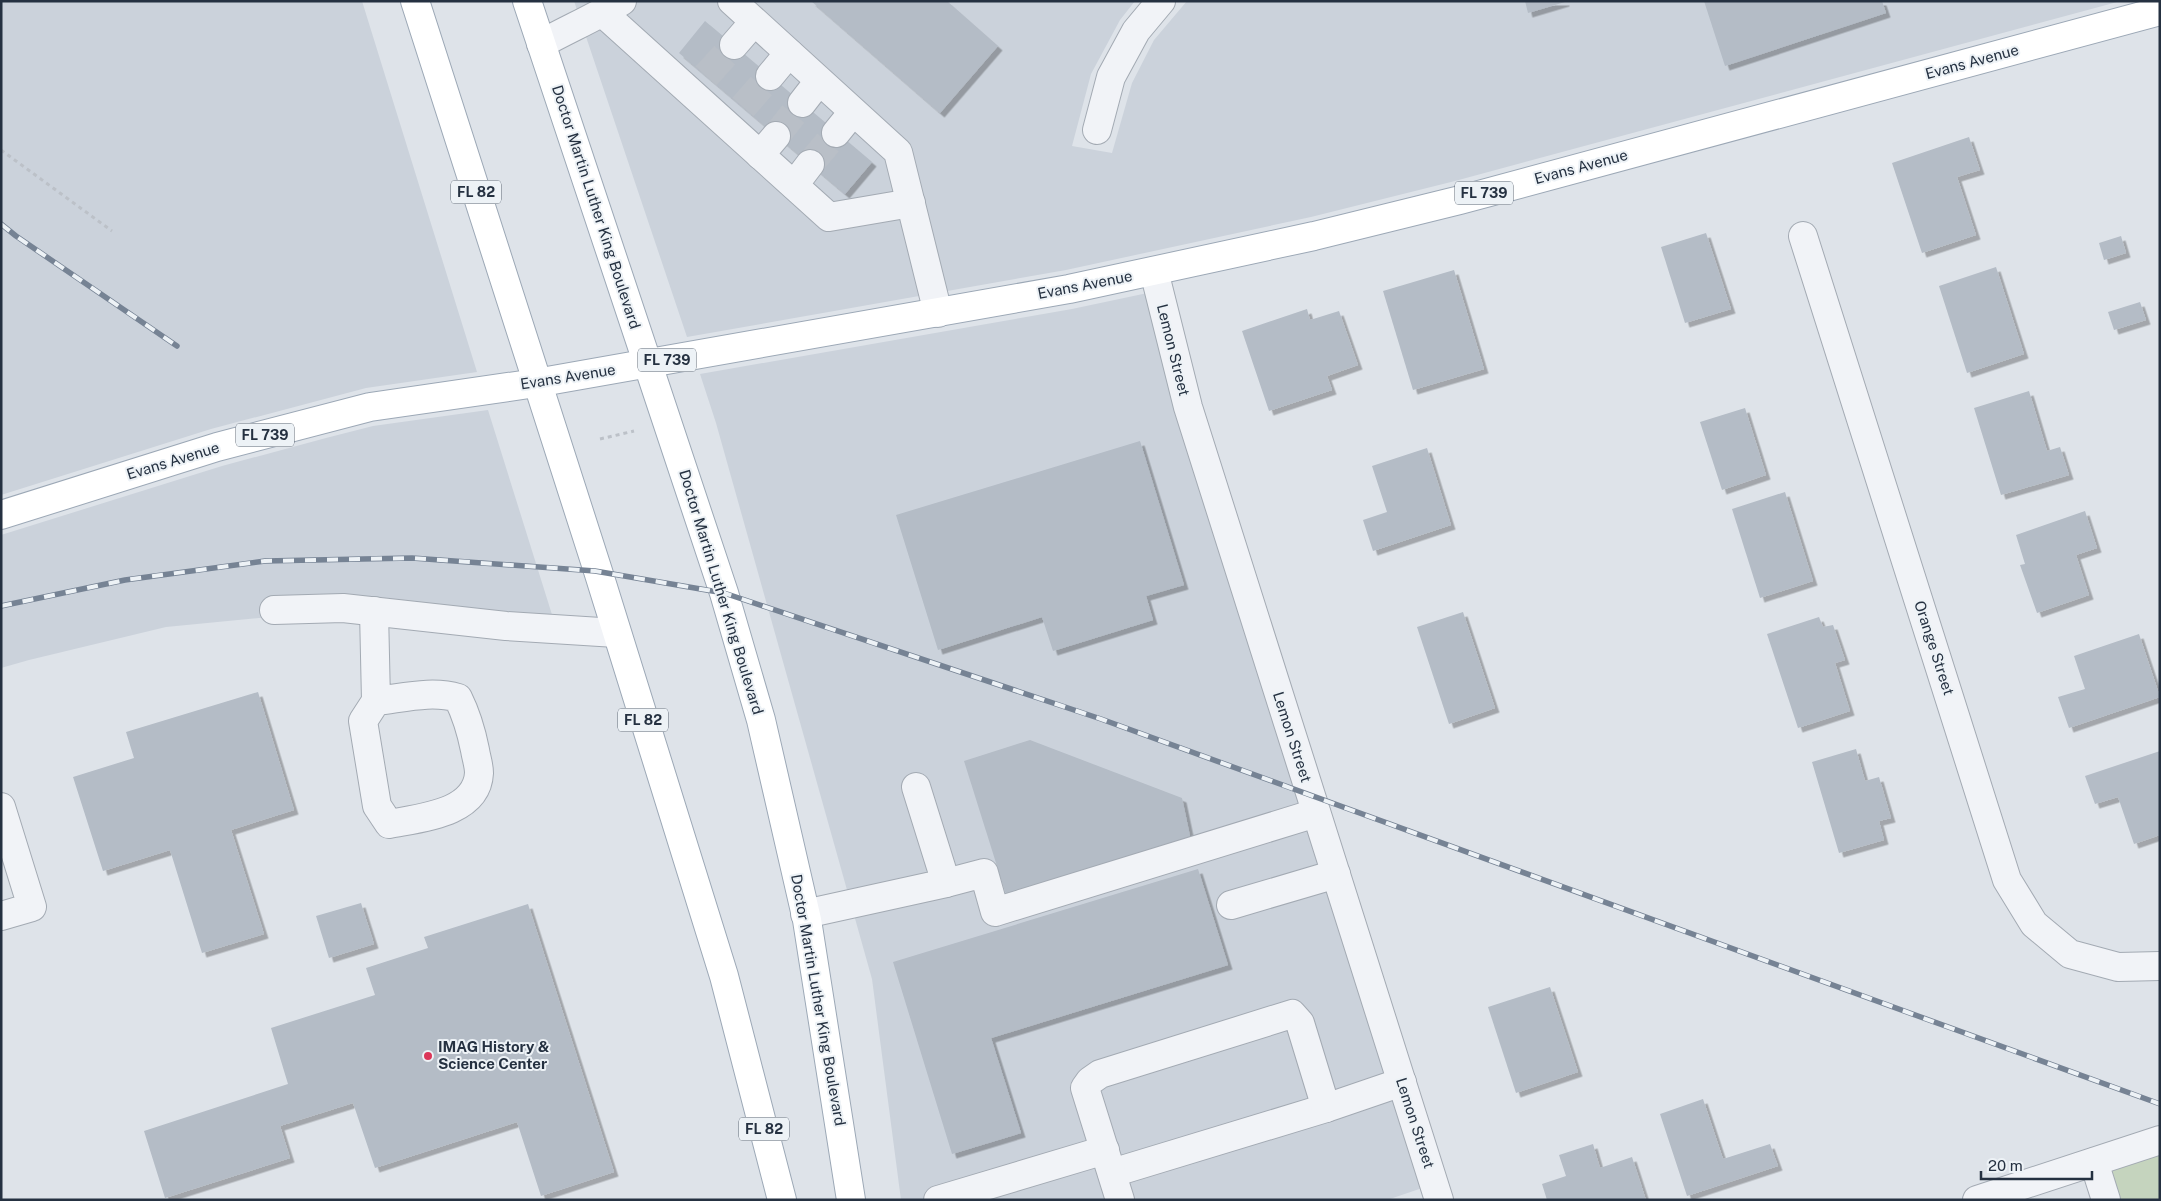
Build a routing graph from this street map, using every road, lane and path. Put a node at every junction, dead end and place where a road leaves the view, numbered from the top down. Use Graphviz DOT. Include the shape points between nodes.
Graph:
graph roads {
  1 [pos="415,1"];
  2 [pos="527,1"];
  3 [pos="732,1"];
  4 [pos="1161,1"];
  5 [pos="613,7"];
  6 [pos="2156,8"];
  7 [pos="754,22"];
  8 [pos="541,44"];
  9 [pos="734,45"];
  10 [pos="789,53"];
  11 [pos="770,76"];
  12 [pos="820,81"];
  13 [pos="802,103"];
  14 [pos="853,112"];
  15 [pos="1097,130"];
  16 [pos="836,133"];
  17 [pos="1,150"];
  18 [pos="911,203"];
  19 [pos="112,231"];
  20 [pos="1803,236"];
  21 [pos="1154,271"];
  22 [pos="938,313"];
  23 [pos="648,364"];
  24 [pos="536,383"];
  25 [pos="642,430"];
  26 [pos="600,438"];
  27 [pos="1,515"];
  28 [pos="274,610"];
  29 [pos="374,611"];
  30 [pos="616,633"];
  31 [pos="376,701"];
  32 [pos="916,787"];
  33 [pos="1,807"];
  34 [pos="1316,813"];
  35 [pos="1336,874"];
  36 [pos="946,883"];
  37 [pos="1231,905"];
  38 [pos="805,914"];
  39 [pos="1,916"];
  40 [pos="2160,966"];
  41 [pos="1402,1082"];
  42 [pos="1326,1108"];
  43 [pos="2160,1140"];
  44 [pos="1109,1162"];
  45 [pos="2094,1162"];
  46 [pos="782,1200"];
  47 [pos="851,1200"];
  48 [pos="938,1200"];
  49 [pos="1120,1200"];
  50 [pos="1439,1200"];
  51 [pos="1977,1200"];
  52 [pos="2106,1200"];
  1 -- 24 [label="main road, FL 82"];
  2 -- 8 [label="main road, Doctor Martin Luther King Boulevard"];
  3 -- 7 [label="street"];
  4 -- 15 [label="street" via="1136,31 1111,78"];
  5 -- 8 [label="street"];
  5 -- 18 [label="street" via="802,175 829,217"];
  6 -- 21 [label="main road, Evans Avenue / FL 739" via="1460,200"];
  7 -- 9 [label="street"];
  7 -- 10 [label="street"];
  8 -- 23 [label="main road, Doctor Martin Luther King Boulevard"];
  10 -- 11 [label="street"];
  10 -- 12 [label="street"];
  12 -- 13 [label="street"];
  12 -- 14 [label="street"];
  14 -- 16 [label="street"];
  14 -- 18 [label="street" via="898,152"];
  17 -- 19 [label="path"];
  18 -- 22 [label="street"];
  20 -- 40 [label="street, Orange Street" via="2007,880 2034,924 2070,954 2118,967"];
  21 -- 22 [label="main road, Evans Avenue / FL 739"];
  21 -- 34 [label="street, Lemon Street" via="1188,407"];
  22 -- 23 [label="main road, Evans Avenue / FL 739"];
  23 -- 24 [label="main road, Evans Avenue / FL 739"];
  23 -- 38 [label="main road, Doctor Martin Luther King Boulevard" via="724,593 761,720"];
  24 -- 27 [label="main road, Evans Avenue / FL 739" via="370,407 217,447"];
  24 -- 30 [label="main road, FL 82"];
  25 -- 26 [label="path"];
  28 -- 29 [label="street" via="343,608"];
  29 -- 30 [label="street" via="506,626"];
  29 -- 31 [label="street"];
  30 -- 46 [label="main road, FL 82" via="724,976"];
  31 -- 31 [label="street" via="363,721 377,806 388,824 443,812 466,800 476,787 479,772 469,719 458,698 445,694"];
  32 -- 36 [label="street"];
  33 -- 39 [label="street" via="32,907"];
  34 -- 35 [label="street, Lemon Street"];
  34 -- 36 [label="street" via="995,912 984,873"];
  35 -- 37 [label="street"];
  35 -- 41 [label="street, Lemon Street"];
  36 -- 38 [label="street"];
  38 -- 47 [label="main road, Doctor Martin Luther King Boulevard"];
  41 -- 42 [label="street"];
  41 -- 50 [label="street, Lemon Street"];
  42 -- 44 [label="street"];
  42 -- 44 [label="street" via="1300,1023 1292,1014 1100,1074 1090,1080 1085,1088"];
  43 -- 45 [label="street"];
  44 -- 48 [label="street"];
  44 -- 49 [label="street"];
  45 -- 51 [label="street"];
  45 -- 52 [label="street"];
}
